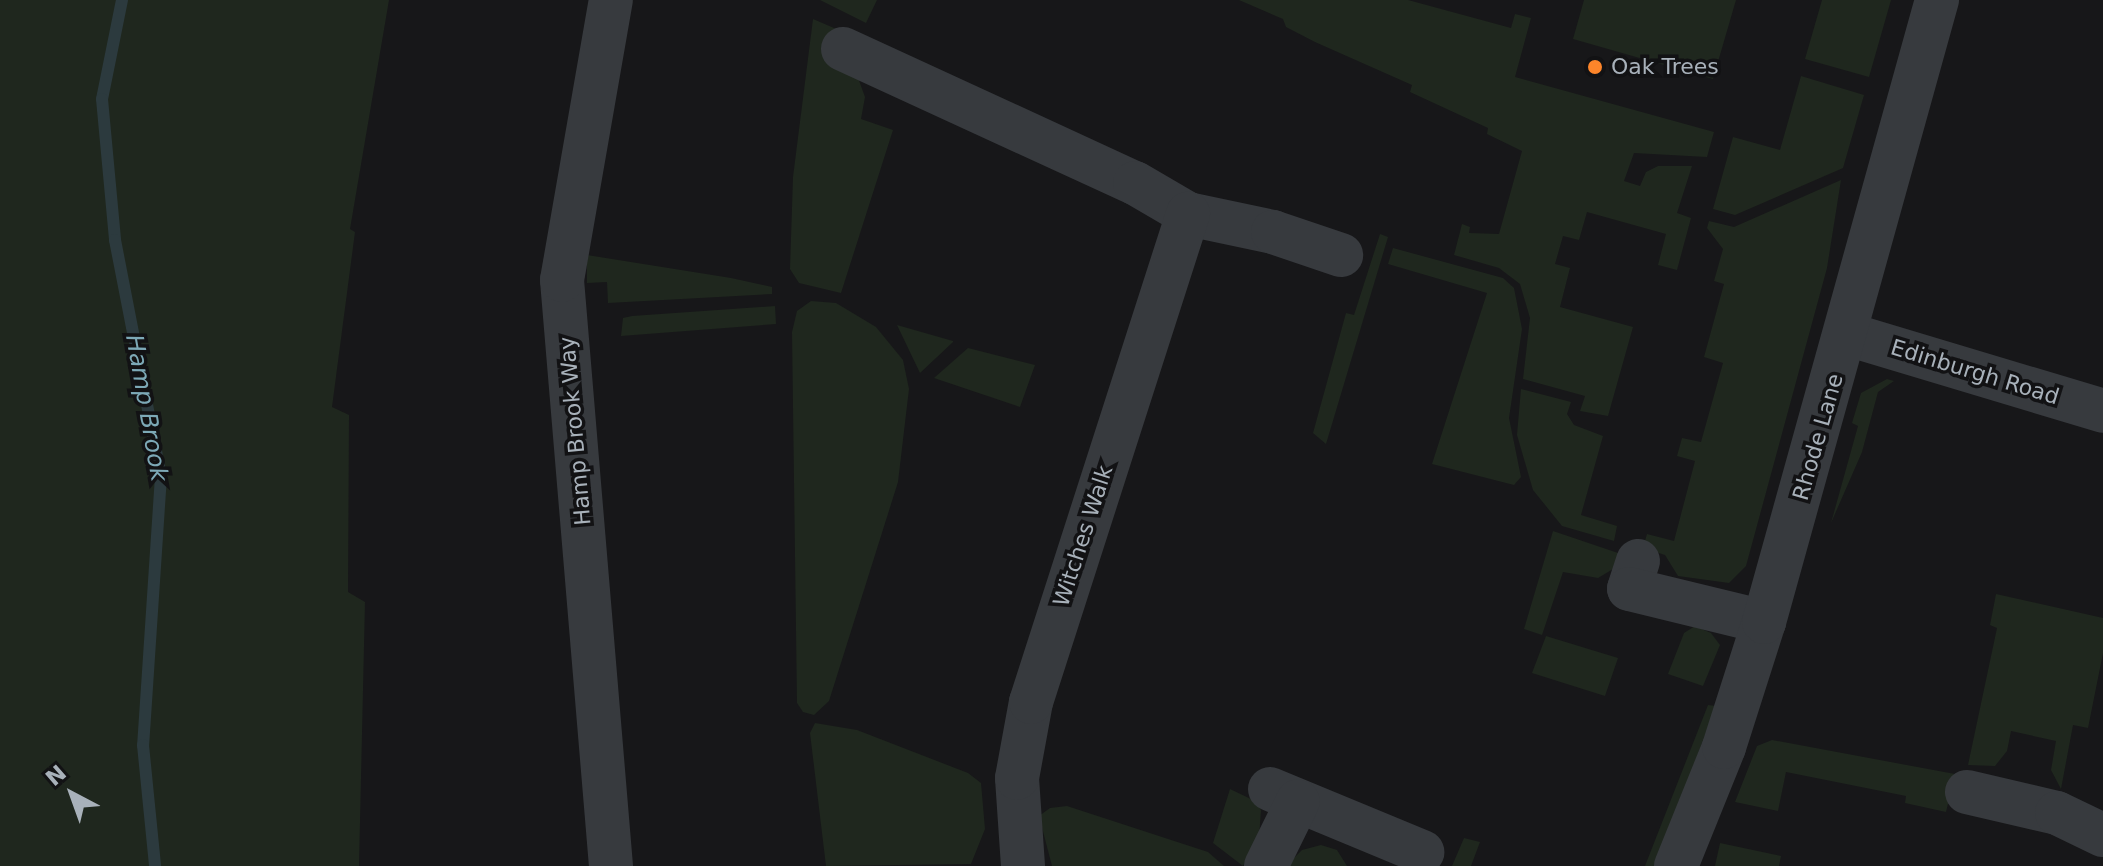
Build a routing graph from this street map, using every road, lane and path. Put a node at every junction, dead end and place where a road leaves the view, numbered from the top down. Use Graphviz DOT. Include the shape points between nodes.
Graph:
graph roads {
  1 [pos="611,0"];
  2 [pos="1937,0"];
  3 [pos="843,49"];
  4 [pos="1188,214"];
  5 [pos="1341,255"];
  6 [pos="1847,334"];
  7 [pos="2103,411"];
  8 [pos="1638,561"];
  9 [pos="1764,622"];
  10 [pos="1967,792"];
  11 [pos="2103,835"];
  12 [pos="1422,852"];
  13 [pos="611,866"];
  14 [pos="1023,866"];
  15 [pos="1266,866"];
  16 [pos="1676,866"];
  1 -- 13 [label="street, Hamp Brook Way" via="562,280"];
  2 -- 6 [label="street, Rhode Lane"];
  3 -- 4 [label="street" via="1135,183"];
  4 -- 5 [label="street" via="1273,232"];
  4 -- 14 [label="street, Witches Walk" via="1031,702 1017,778"];
  6 -- 7 [label="street, Edinburgh Road"];
  6 -- 9 [label="street, Rhode Lane"];
  8 -- 9 [label="street" via="1629,589"];
  9 -- 16 [label="street, Rhode Lane" via="1724,747"];
  10 -- 11 [label="street" via="2057,813"];
  12 -- 15 [label="street" via="1284,795"];
}
